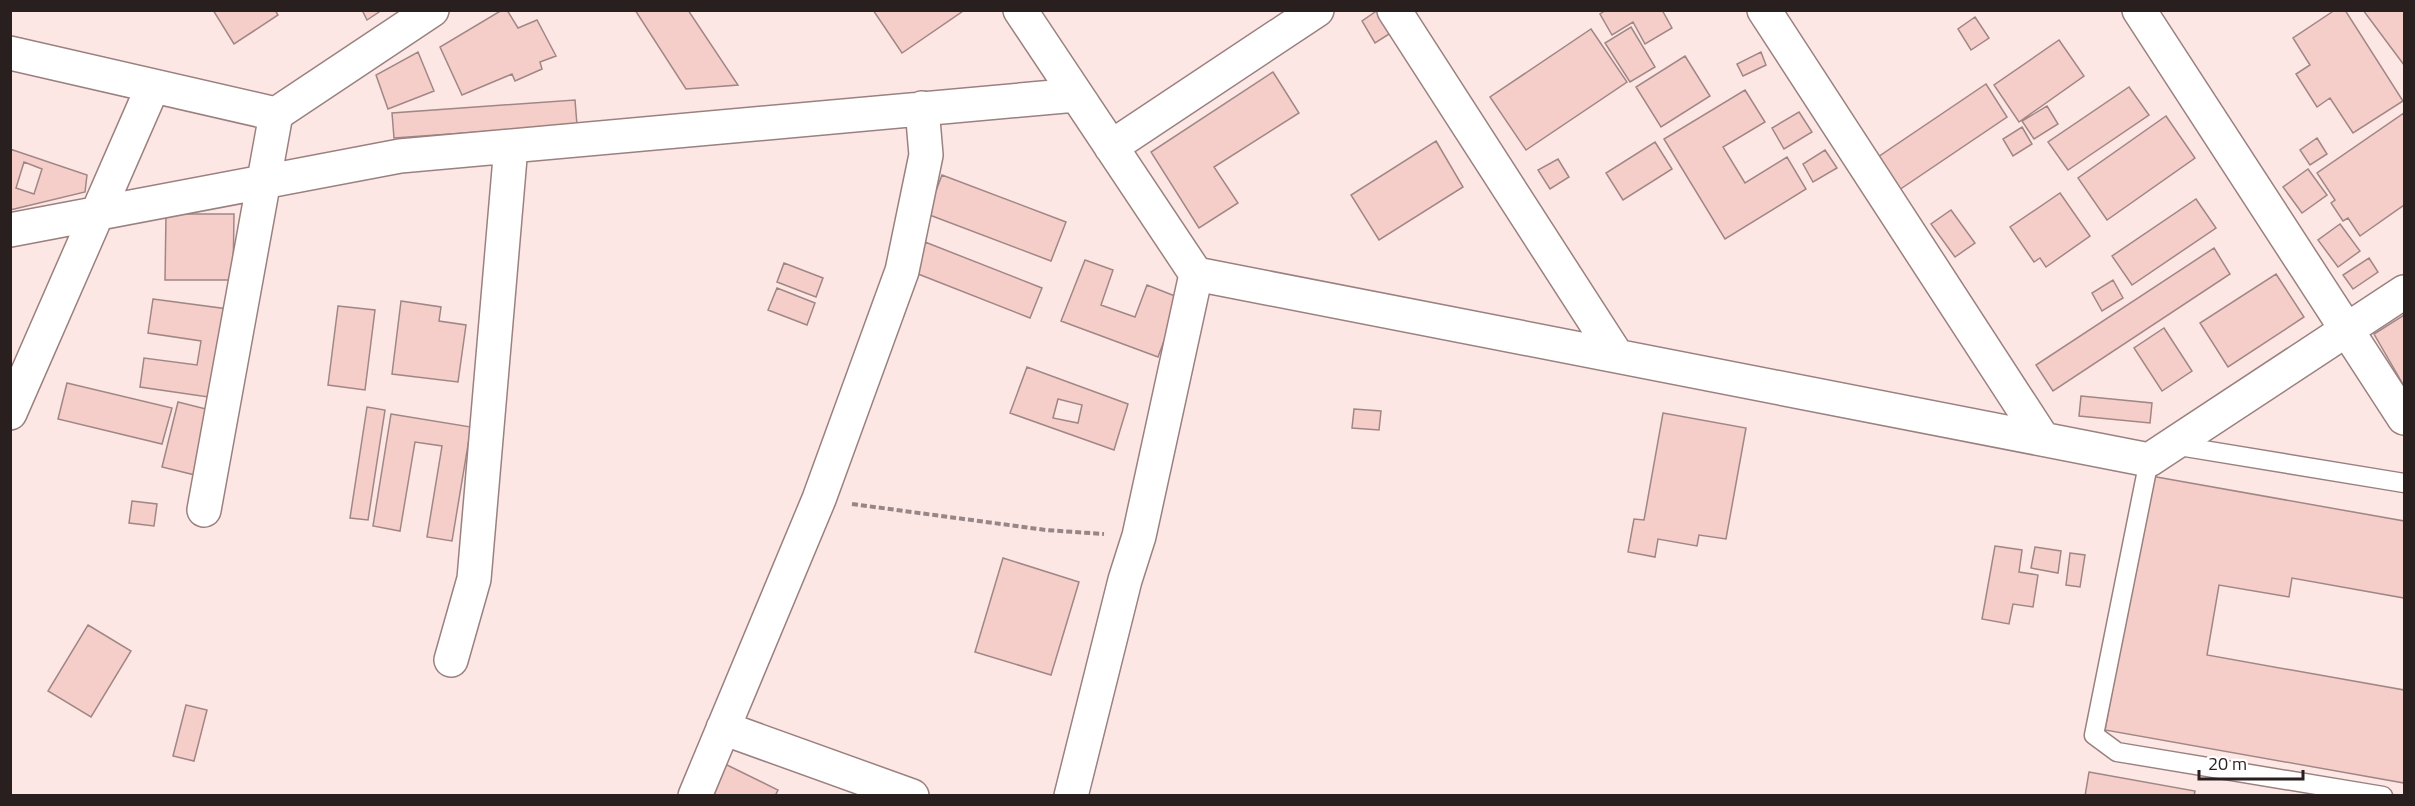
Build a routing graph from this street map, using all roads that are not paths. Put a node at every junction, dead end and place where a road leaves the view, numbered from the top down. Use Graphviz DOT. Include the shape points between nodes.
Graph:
graph roads {
  1 [pos="432,10"];
  2 [pos="1020,10"];
  3 [pos="1317,10"];
  4 [pos="1394,10"];
  5 [pos="1764,10"];
  6 [pos="2139,10"];
  7 [pos="10,53"];
  8 [pos="153,86"];
  9 [pos="1077,95"];
  10 [pos="922,108"];
  11 [pos="276,114"];
  12 [pos="511,146"];
  13 [pos="1111,147"];
  14 [pos="263,182"];
  15 [pos="97,213"];
  16 [pos="10,230"];
  17 [pos="1196,274"];
  18 [pos="2404,292"];
  19 [pos="2347,330"];
  20 [pos="1617,356"];
  21 [pos="10,413"];
  22 [pos="2404,418"];
  23 [pos="2043,439"];
  24 [pos="2161,452"];
  25 [pos="2404,483"];
  26 [pos="204,510"];
  27 [pos="451,660"];
  28 [pos="723,728"];
  29 [pos="695,795"];
  30 [pos="912,795"];
  31 [pos="1071,795"];
  32 [pos="2383,795"];
  1 -- 11 [label="street"];
  2 -- 9 [label="street"];
  3 -- 13 [label="street"];
  4 -- 20 [label="street"];
  5 -- 23 [label="street"];
  6 -- 19 [label="street"];
  7 -- 8 [label="street"];
  8 -- 11 [label="street"];
  8 -- 15 [label="street"];
  9 -- 10 [label="street"];
  9 -- 13 [label="street"];
  10 -- 12 [label="street"];
  10 -- 28 [label="street" via="926,155 902,271 819,499"];
  11 -- 14 [label="street"];
  12 -- 14 [label="street" via="400,156"];
  12 -- 27 [label="street" via="474,579"];
  13 -- 17 [label="street"];
  14 -- 15 [label="street"];
  14 -- 26 [label="street"];
  15 -- 16 [label="street"];
  15 -- 21 [label="street"];
  17 -- 20 [label="street"];
  17 -- 31 [label="street" via="1139,536"];
  18 -- 19 [label="street"];
  19 -- 22 [label="street"];
  19 -- 24 [label="street"];
  20 -- 23 [label="street"];
  23 -- 24 [label="street"];
  24 -- 25 [label="lane"];
  24 -- 32 [label="lane" via="2094,735 2117,752"];
  28 -- 29 [label="street"];
  28 -- 30 [label="street"];
}
